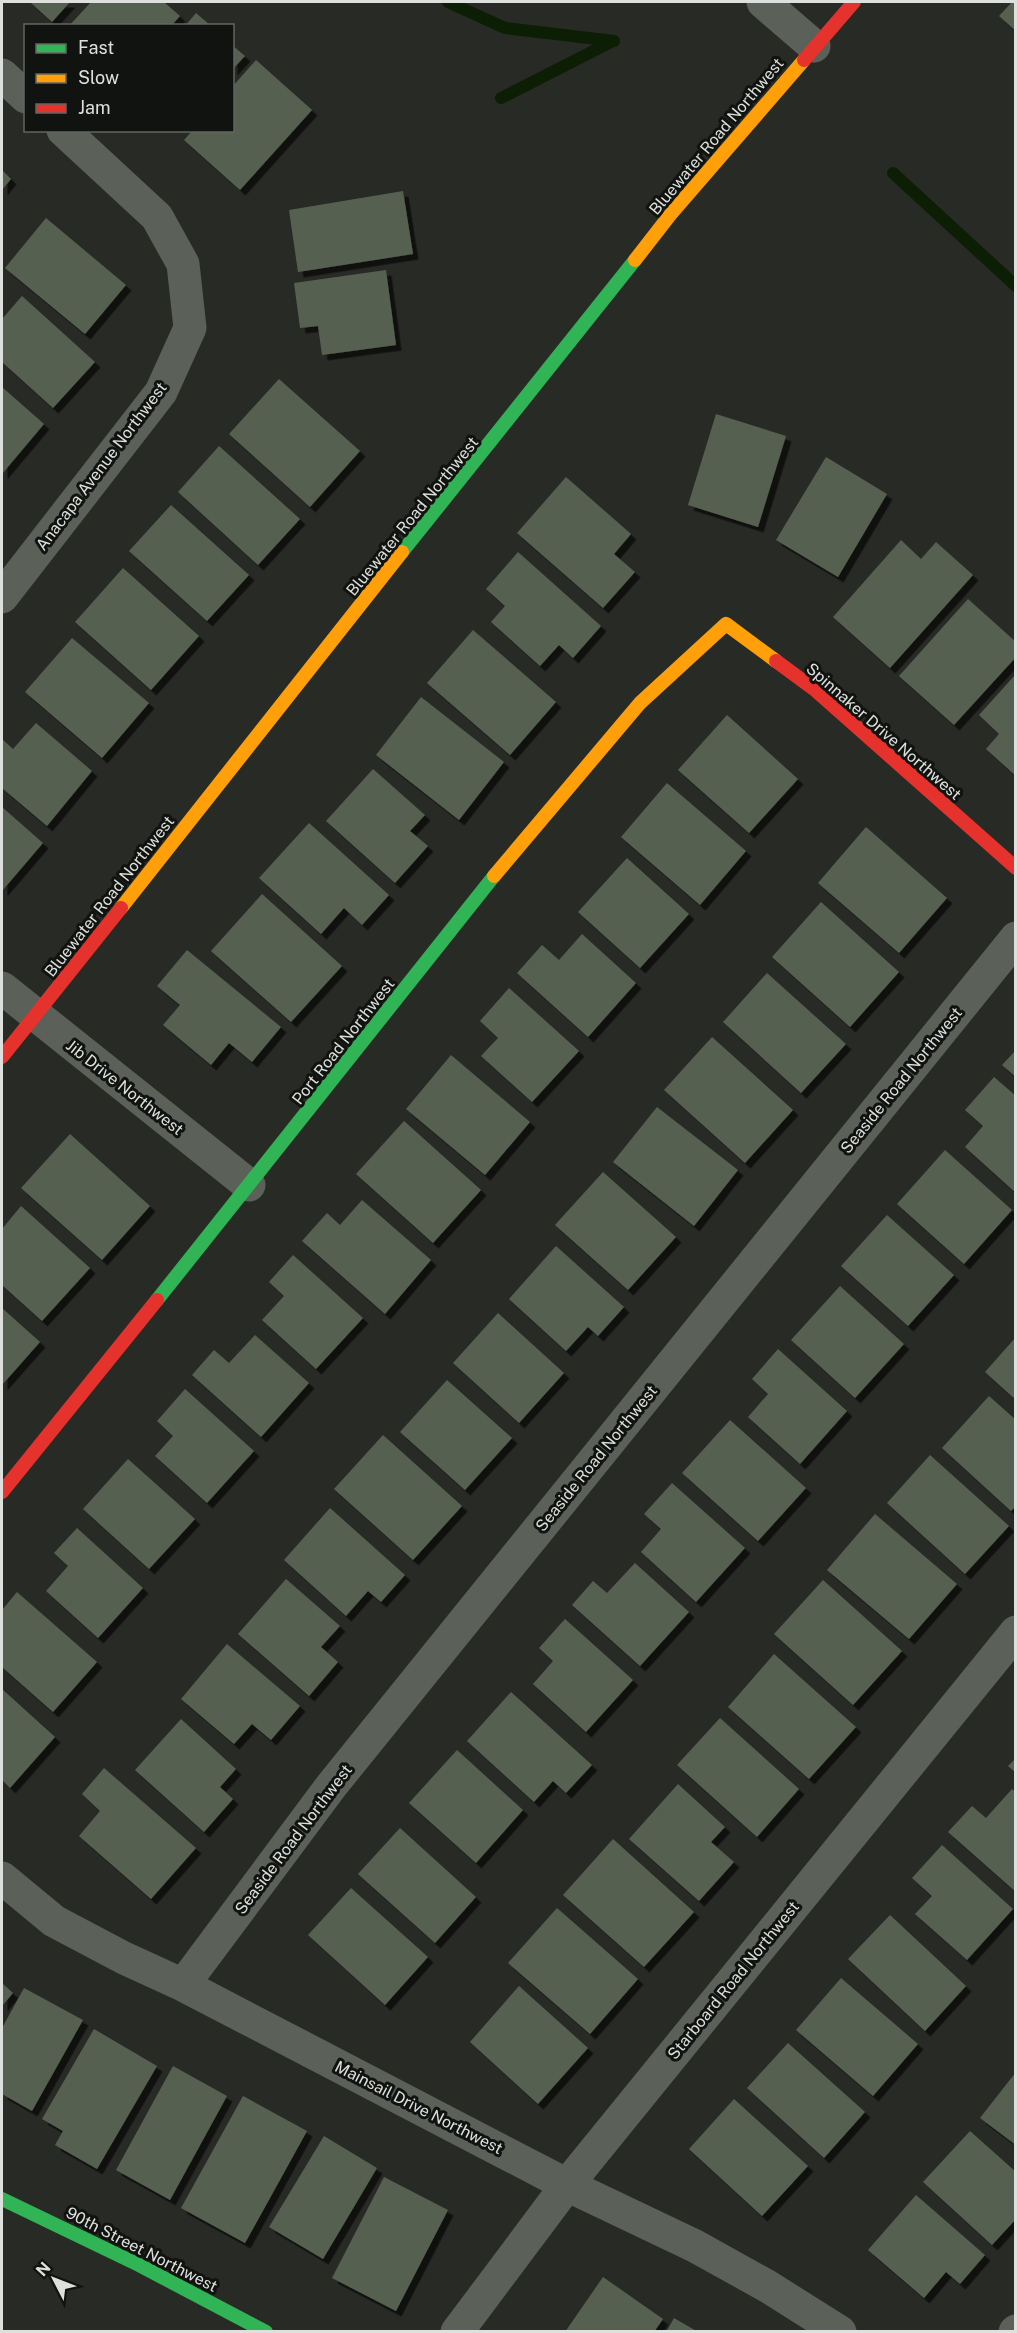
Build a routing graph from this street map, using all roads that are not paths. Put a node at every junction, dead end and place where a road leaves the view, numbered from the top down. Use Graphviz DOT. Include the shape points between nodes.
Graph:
graph roads {
  1 [pos="763,2"];
  2 [pos="854,2"];
  3 [pos="814,46"];
  4 [pos="2,75"];
  5 [pos="24,95"];
  6 [pos="65,132"];
  7 [pos="2,597"];
  8 [pos="726,624"];
  9 [pos="1016,868"];
  10 [pos="1016,938"];
  11 [pos="2,988"];
  12 [pos="35,1016"];
  13 [pos="2,1057"];
  14 [pos="249,1185"];
  15 [pos="2,1492"];
  16 [pos="1016,1632"];
  17 [pos="2,1878"];
  18 [pos="183,1985"];
  19 [pos="567,2185"];
  20 [pos="2,2199"];
  21 [pos="266,2331"];
  22 [pos="457,2331"];
  23 [pos="840,2331"];
  1 -- 3 [label="street"];
  2 -- 3 [label="street, Bluewater Road Northwest"];
  3 -- 12 [label="street, Bluewater Road Northwest" via="670,215"];
  4 -- 5 [label="street"];
  6 -- 7 [label="street, Anacapa Avenue Northwest" via="157,217 183,264 190,328 161,392"];
  8 -- 9 [label="street, Spinnaker Drive Northwest" via="814,689"];
  8 -- 14 [label="street, Port Road Northwest" via="640,703 520,844"];
  10 -- 18 [label="street, Seaside Road Northwest" via="332,1785"];
  11 -- 12 [label="street, Jib Drive Northwest"];
  12 -- 13 [label="street, Bluewater Road Northwest"];
  12 -- 14 [label="street, Jib Drive Northwest"];
  14 -- 15 [label="street, Port Road Northwest"];
  16 -- 19 [label="street, Starboard Road Northwest"];
  17 -- 18 [label="street, Mainsail Drive Northwest" via="54,1921"];
  18 -- 19 [label="street, Mainsail Drive Northwest"];
  19 -- 22 [label="street, Starboard Road Northwest"];
  19 -- 23 [label="street, Mainsail Drive Northwest" via="695,2246"];
  20 -- 21 [label="street, 90th Street Northwest"];
}
